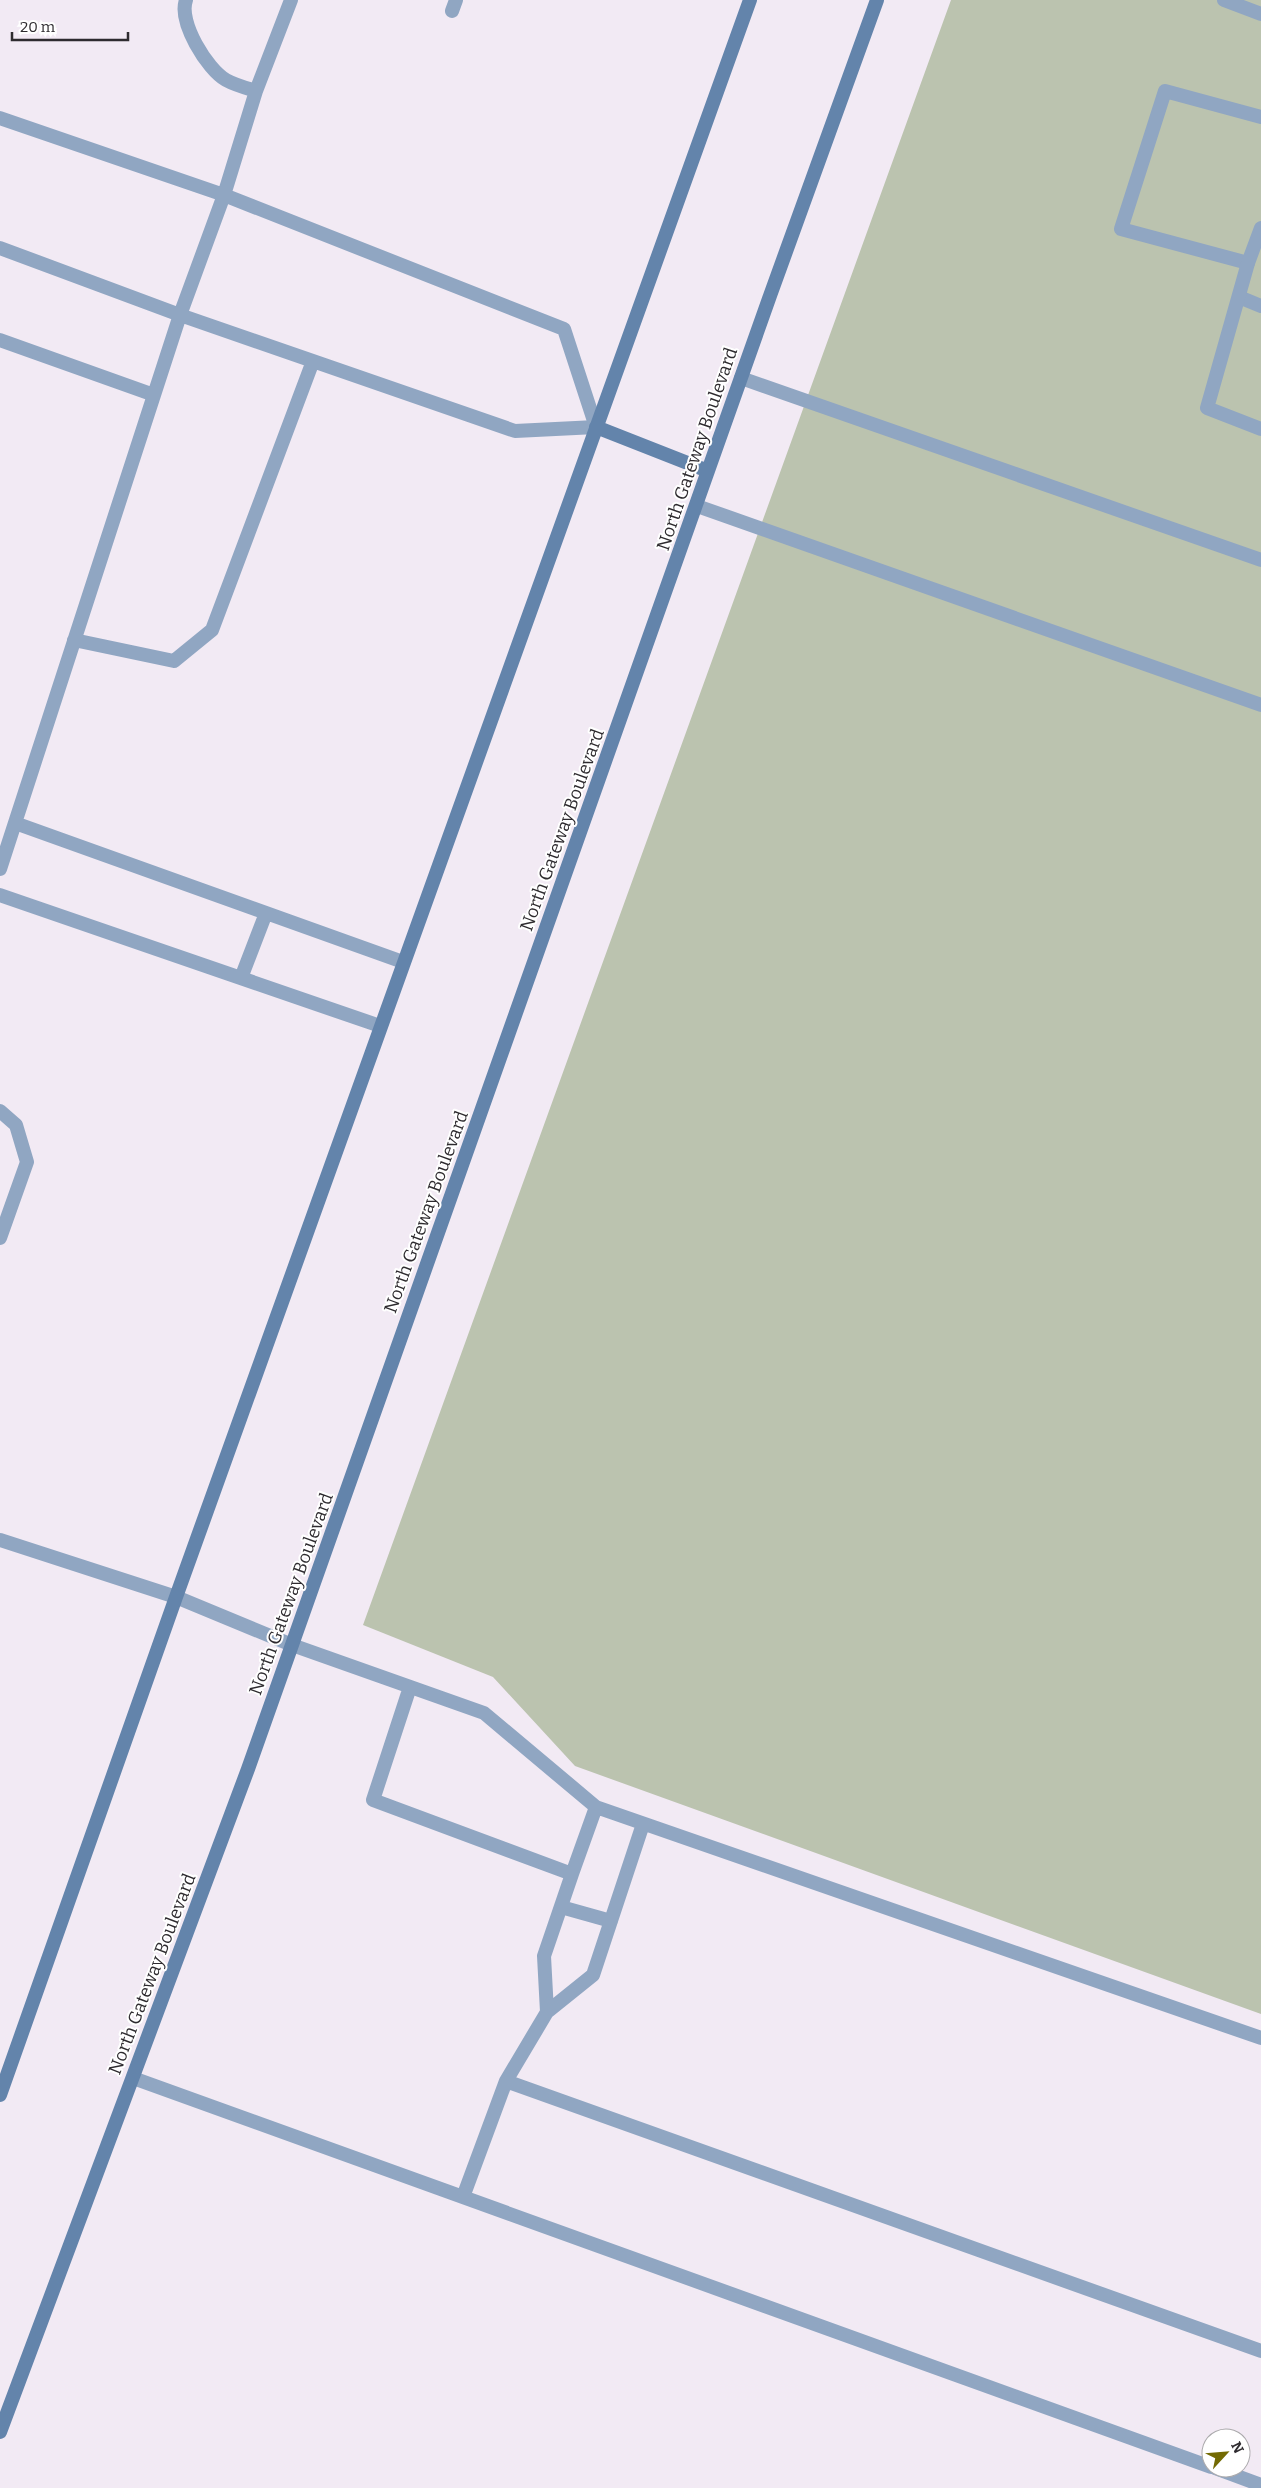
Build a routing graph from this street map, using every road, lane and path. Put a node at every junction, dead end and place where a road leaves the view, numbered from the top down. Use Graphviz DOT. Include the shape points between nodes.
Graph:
graph roads {
  1 [pos="186,0"];
  2 [pos="291,0"];
  3 [pos="750,0"];
  4 [pos="877,0"];
  5 [pos="1224,0"];
  6 [pos="1261,14"];
  7 [pos="256,91"];
  8 [pos="0,118"];
  9 [pos="1261,118"];
  10 [pos="224,195"];
  11 [pos="1261,228"];
  12 [pos="0,248"];
  13 [pos="1248,263"];
  14 [pos="1239,297"];
  15 [pos="1261,306"];
  16 [pos="180,315"];
  17 [pos="0,340"];
  18 [pos="313,361"];
  19 [pos="741,378"];
  20 [pos="154,395"];
  21 [pos="596,427"];
  22 [pos="1261,429"];
  23 [pos="708,471"];
  24 [pos="697,506"];
  25 [pos="1261,560"];
  26 [pos="74,640"];
  27 [pos="1261,705"];
  28 [pos="15,823"];
  29 [pos="0,869"];
  30 [pos="0,895"];
  31 [pos="266,913"];
  32 [pos="403,962"];
  33 [pos="241,978"];
  34 [pos="380,1026"];
  35 [pos="0,1111"];
  36 [pos="0,1238"];
  37 [pos="0,1540"];
  38 [pos="176,1597"];
  39 [pos="292,1645"];
  40 [pos="410,1687"];
  41 [pos="596,1808"];
  42 [pos="643,1824"];
  43 [pos="572,1874"];
  44 [pos="561,1907"];
  45 [pos="611,1920"];
  46 [pos="547,2012"];
  47 [pos="1261,2038"];
  48 [pos="133,2078"];
  49 [pos="506,2081"];
  50 [pos="0,2095"];
  51 [pos="464,2197"];
  52 [pos="1261,2351"];
  53 [pos="0,2432"];
  54 [pos="1201,2462"];
  55 [pos="1244,2478"];
  56 [pos="1261,2484"];
  1 -- 7 [label="street" via="183,8 195,47 225,80"];
  2 -- 7 [label="street"];
  3 -- 21 [label="main road"];
  4 -- 19 [label="main road, North Gateway Boulevard"];
  5 -- 6 [label="street"];
  7 -- 10 [label="street"];
  8 -- 10 [label="street"];
  9 -- 13 [label="street" via="1166,90 1121,229"];
  10 -- 16 [label="street"];
  10 -- 21 [label="street" via="564,329"];
  11 -- 13 [label="street"];
  12 -- 16 [label="street"];
  13 -- 14 [label="street"];
  14 -- 15 [label="street"];
  14 -- 22 [label="street" via="1207,408"];
  16 -- 18 [label="street"];
  16 -- 20 [label="street"];
  17 -- 20 [label="street"];
  18 -- 21 [label="street" via="515,431"];
  18 -- 26 [label="street" via="212,630 174,661"];
  19 -- 23 [label="main road, North Gateway Boulevard"];
  19 -- 25 [label="street"];
  20 -- 26 [label="street"];
  21 -- 23 [label="main road"];
  21 -- 32 [label="main road"];
  23 -- 24 [label="main road, North Gateway Boulevard"];
  24 -- 27 [label="street"];
  24 -- 39 [label="main road, North Gateway Boulevard"];
  26 -- 28 [label="street"];
  28 -- 29 [label="street"];
  28 -- 31 [label="street"];
  30 -- 33 [label="street"];
  31 -- 32 [label="street"];
  31 -- 33 [label="street"];
  32 -- 34 [label="main road"];
  33 -- 34 [label="street"];
  34 -- 38 [label="main road"];
  35 -- 36 [label="street" via="16,1124 27,1162"];
  37 -- 38 [label="street"];
  38 -- 39 [label="street"];
  38 -- 50 [label="main road"];
  39 -- 40 [label="street"];
  39 -- 48 [label="main road, North Gateway Boulevard"];
  40 -- 41 [label="street" via="484,1713"];
  40 -- 43 [label="street" via="373,1800"];
  41 -- 42 [label="street"];
  41 -- 43 [label="street"];
  42 -- 45 [label="street"];
  42 -- 47 [label="street"];
  43 -- 44 [label="street"];
  44 -- 45 [label="street"];
  44 -- 46 [label="street" via="544,1956"];
  45 -- 46 [label="street" via="593,1975"];
  46 -- 49 [label="street"];
  48 -- 51 [label="street"];
  48 -- 53 [label="main road, North Gateway Boulevard"];
  49 -- 51 [label="street"];
  49 -- 52 [label="street"];
  51 -- 54 [label="street"];
  55 -- 56 [label="street"];
}
